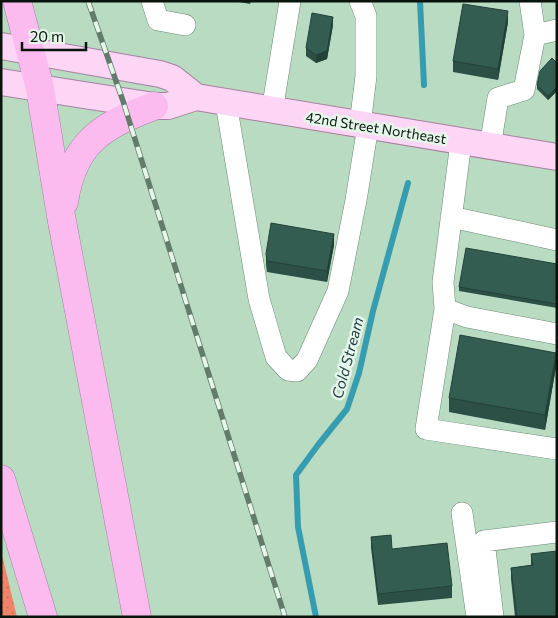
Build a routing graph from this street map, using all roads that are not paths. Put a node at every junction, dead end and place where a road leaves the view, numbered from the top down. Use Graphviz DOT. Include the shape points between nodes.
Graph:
graph roads {
  1 [pos="18,1"];
  2 [pos="152,1"];
  3 [pos="290,1"];
  4 [pos="360,1"];
  5 [pos="530,1"];
  6 [pos="185,25"];
  7 [pos="557,30"];
  8 [pos="535,35"];
  9 [pos="1,46"];
  10 [pos="31,51"];
  11 [pos="1,82"];
  12 [pos="40,88"];
  13 [pos="196,98"];
  14 [pos="226,103"];
  15 [pos="154,106"];
  16 [pos="272,110"];
  17 [pos="364,126"];
  18 [pos="462,142"];
  19 [pos="490,147"];
  20 [pos="557,158"];
  21 [pos="61,216"];
  22 [pos="451,217"];
  23 [pos="557,240"];
  24 [pos="445,309"];
  25 [pos="557,334"];
  26 [pos="557,449"];
  27 [pos="1,479"];
  28 [pos="462,513"];
  29 [pos="557,532"];
  30 [pos="43,617"];
  31 [pos="137,617"];
  32 [pos="477,617"];
  33 [pos="493,617"];
  1 -- 10 [label="highway"];
  2 -- 6 [label="lane" via="158,20"];
  3 -- 16 [label="lane"];
  4 -- 17 [label="lane" via="366,16"];
  5 -- 8 [label="lane"];
  7 -- 8 [label="lane"];
  8 -- 19 [label="lane" via="524,90 498,98"];
  9 -- 10 [label="main road"];
  10 -- 12 [label="highway"];
  10 -- 13 [label="main road" via="160,74 172,78"];
  11 -- 12 [label="main road, 42nd Street Northeast"];
  12 -- 15 [label="main road, 42nd Street Northeast"];
  12 -- 21 [label="highway"];
  13 -- 14 [label="main road, 42nd Street Northeast"];
  13 -- 15 [label="main road, 42nd Street Northeast" via="168,106"];
  14 -- 16 [label="main road, 42nd Street Northeast"];
  14 -- 17 [label="lane" via="259,298 276,357 288,370 297,370 307,360 338,291 356,200"];
  15 -- 21 [label="highway" via="106,127 82,152 67,182"];
  16 -- 17 [label="main road, 42nd Street Northeast"];
  17 -- 18 [label="main road, 42nd Street Northeast"];
  18 -- 19 [label="main road, 42nd Street Northeast"];
  18 -- 22 [label="lane"];
  19 -- 20 [label="main road, 42nd Street Northeast"];
  21 -- 31 [label="highway"];
  22 -- 23 [label="lane"];
  22 -- 24 [label="lane" via="442,282"];
  24 -- 25 [label="lane" via="467,317"];
  24 -- 26 [label="lane" via="426,430"];
  27 -- 30 [label="highway"];
  28 -- 32 [label="lane"];
  29 -- 33 [label="lane" via="484,541"];
}
